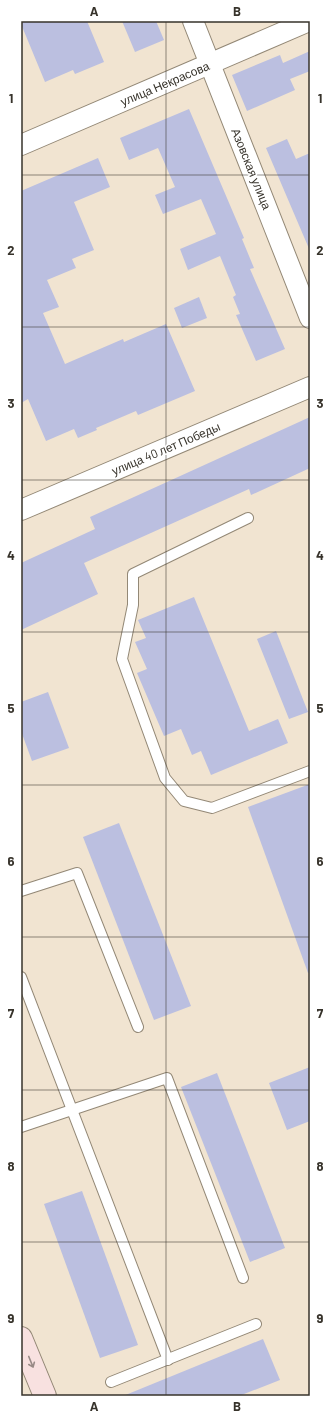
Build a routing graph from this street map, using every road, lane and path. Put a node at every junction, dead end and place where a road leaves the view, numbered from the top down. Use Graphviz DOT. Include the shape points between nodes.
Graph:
graph roads {
  1 [pos="193,21"];
  2 [pos="309,21"];
  3 [pos="210,64"];
  4 [pos="21,146"];
  5 [pos="310,318"];
  6 [pos="310,387"];
  7 [pos="21,510"];
  8 [pos="248,518"];
  9 [pos="310,771"];
  10 [pos="21,891"];
  11 [pos="21,976"];
  12 [pos="138,1027"];
  13 [pos="71,1110"];
  14 [pos="21,1127"];
  15 [pos="243,1278"];
  16 [pos="256,1324"];
  17 [pos="21,1338"];
  18 [pos="168,1360"];
  19 [pos="111,1382"];
  20 [pos="45,1396"];
  1 -- 3 [label="street, Азовская улица"];
  2 -- 3 [label="street, улица Некрасова"];
  3 -- 4 [label="street, улица Некрасова"];
  3 -- 5 [label="street, Азовская улица"];
  6 -- 7 [label="street, улица 40 лет Победы"];
  8 -- 9 [label="lane" via="133,574 133,605 122,659 165,778 184,801 212,808"];
  10 -- 12 [label="lane" via="77,873"];
  11 -- 13 [label="lane"];
  13 -- 14 [label="lane"];
  13 -- 15 [label="lane" via="167,1078"];
  13 -- 18 [label="lane"];
  16 -- 18 [label="lane"];
  17 -- 20 [label="street, one-way"];
  18 -- 19 [label="lane"];
}
